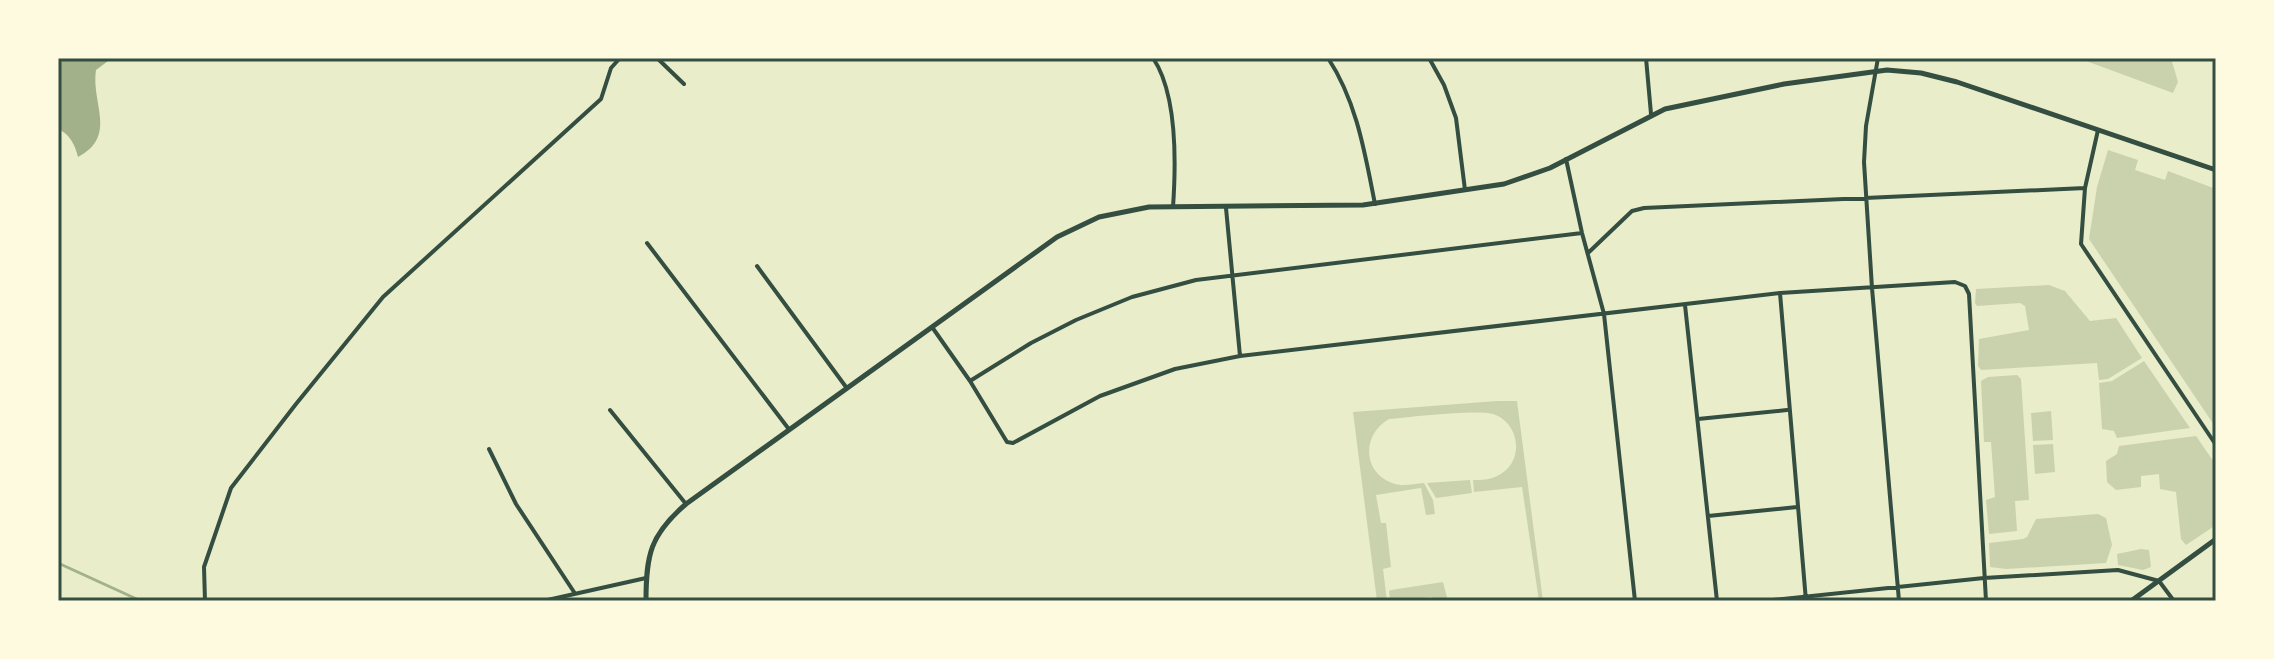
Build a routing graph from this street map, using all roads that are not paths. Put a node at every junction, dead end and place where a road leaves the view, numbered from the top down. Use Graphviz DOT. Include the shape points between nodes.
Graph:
graph roads {
  1 [pos="620,58"];
  2 [pos="657,58"];
  3 [pos="1153,58"];
  4 [pos="1328,58"];
  5 [pos="1429,58"];
  6 [pos="1646,58"];
  7 [pos="1878,58"];
  8 [pos="1876,71"];
  9 [pos="684,84"];
  10 [pos="1651,114"];
  11 [pos="2098,130"];
  12 [pos="1566,159"];
  13 [pos="2216,170"];
  14 [pos="2085,188"];
  15 [pos="1465,190"];
  16 [pos="1866,196"];
  17 [pos="1375,204"];
  18 [pos="1173,207"];
  19 [pos="1226,208"];
  20 [pos="1582,233"];
  21 [pos="647,243"];
  22 [pos="1588,253"];
  23 [pos="757,266"];
  24 [pos="1232,275"];
  25 [pos="1872,288"];
  26 [pos="1780,293"];
  27 [pos="1685,304"];
  28 [pos="1604,314"];
  29 [pos="932,327"];
  30 [pos="1240,356"];
  31 [pos="970,381"];
  32 [pos="846,387"];
  33 [pos="610,410"];
  34 [pos="1788,410"];
  35 [pos="1698,419"];
  36 [pos="788,428"];
  37 [pos="2216,445"];
  38 [pos="489,449"];
  39 [pos="686,504"];
  40 [pos="1797,507"];
  41 [pos="1708,516"];
  42 [pos="2216,539"];
  43 [pos="646,578"];
  44 [pos="1984,578"];
  45 [pos="2159,581"];
  46 [pos="1897,587"];
  47 [pos="574,592"];
  48 [pos="1806,599"];
  49 [pos="205,601"];
  50 [pos="543,601"];
  51 [pos="646,601"];
  52 [pos="1635,601"];
  53 [pos="1717,601"];
  54 [pos="1763,601"];
  55 [pos="1899,601"];
  56 [pos="1986,601"];
  57 [pos="2131,601"];
  58 [pos="2174,601"];
  1 -- 49 [label="street" via="601,99 383,297 231,488 204,567"];
  2 -- 9 [label="street"];
  3 -- 18 [label="street" via="1164,82 1176,147"];
  4 -- 17 [label="street" via="1353,111"];
  5 -- 15 [label="street" via="1456,118"];
  6 -- 10 [label="street"];
  7 -- 8 [label="street"];
  8 -- 10 [label="street" via="1729,94"];
  8 -- 11 [label="street" via="1943,78"];
  8 -- 16 [label="street" via="1866,126"];
  10 -- 12 [label="street"];
  11 -- 13 [label="street"];
  11 -- 14 [label="street"];
  12 -- 15 [label="street" via="1521,180"];
  12 -- 20 [label="street"];
  14 -- 16 [label="street"];
  14 -- 37 [label="street" via="2080,232 2084,253"];
  15 -- 17 [label="street"];
  16 -- 22 [label="street" via="1644,208 1632,211"];
  16 -- 25 [label="street"];
  17 -- 19 [label="street"];
  18 -- 19 [label="street"];
  18 -- 29 [label="street" via="1119,211 1084,222"];
  19 -- 24 [label="street"];
  20 -- 22 [label="street"];
  20 -- 24 [label="street"];
  21 -- 36 [label="street"];
  22 -- 28 [label="street"];
  23 -- 32 [label="street"];
  24 -- 30 [label="street"];
  24 -- 31 [label="street" via="1132,297 1031,343"];
  25 -- 26 [label="street"];
  25 -- 44 [label="street" via="1955,282 1969,294"];
  25 -- 46 [label="street"];
  26 -- 27 [label="street"];
  26 -- 34 [label="street"];
  27 -- 28 [label="street"];
  27 -- 35 [label="street"];
  28 -- 30 [label="street"];
  28 -- 52 [label="street"];
  29 -- 31 [label="street"];
  29 -- 32 [label="street"];
  30 -- 31 [label="street" via="1175,369 1100,396 1017,442 1007,442"];
  32 -- 36 [label="street"];
  33 -- 39 [label="street"];
  34 -- 35 [label="street"];
  34 -- 40 [label="street"];
  35 -- 41 [label="street"];
  36 -- 39 [label="street"];
  38 -- 47 [label="street" via="516,504"];
  39 -- 43 [label="street" via="657,535"];
  40 -- 41 [label="street"];
  40 -- 48 [label="street"];
  41 -- 53 [label="street"];
  42 -- 45 [label="street"];
  43 -- 47 [label="street"];
  43 -- 51 [label="street"];
  44 -- 45 [label="street" via="2118,570"];
  44 -- 46 [label="street"];
  44 -- 56 [label="street"];
  45 -- 57 [label="street"];
  45 -- 58 [label="street"];
  46 -- 48 [label="street"];
  46 -- 55 [label="street"];
  47 -- 50 [label="street"];
  48 -- 54 [label="street"];
}
